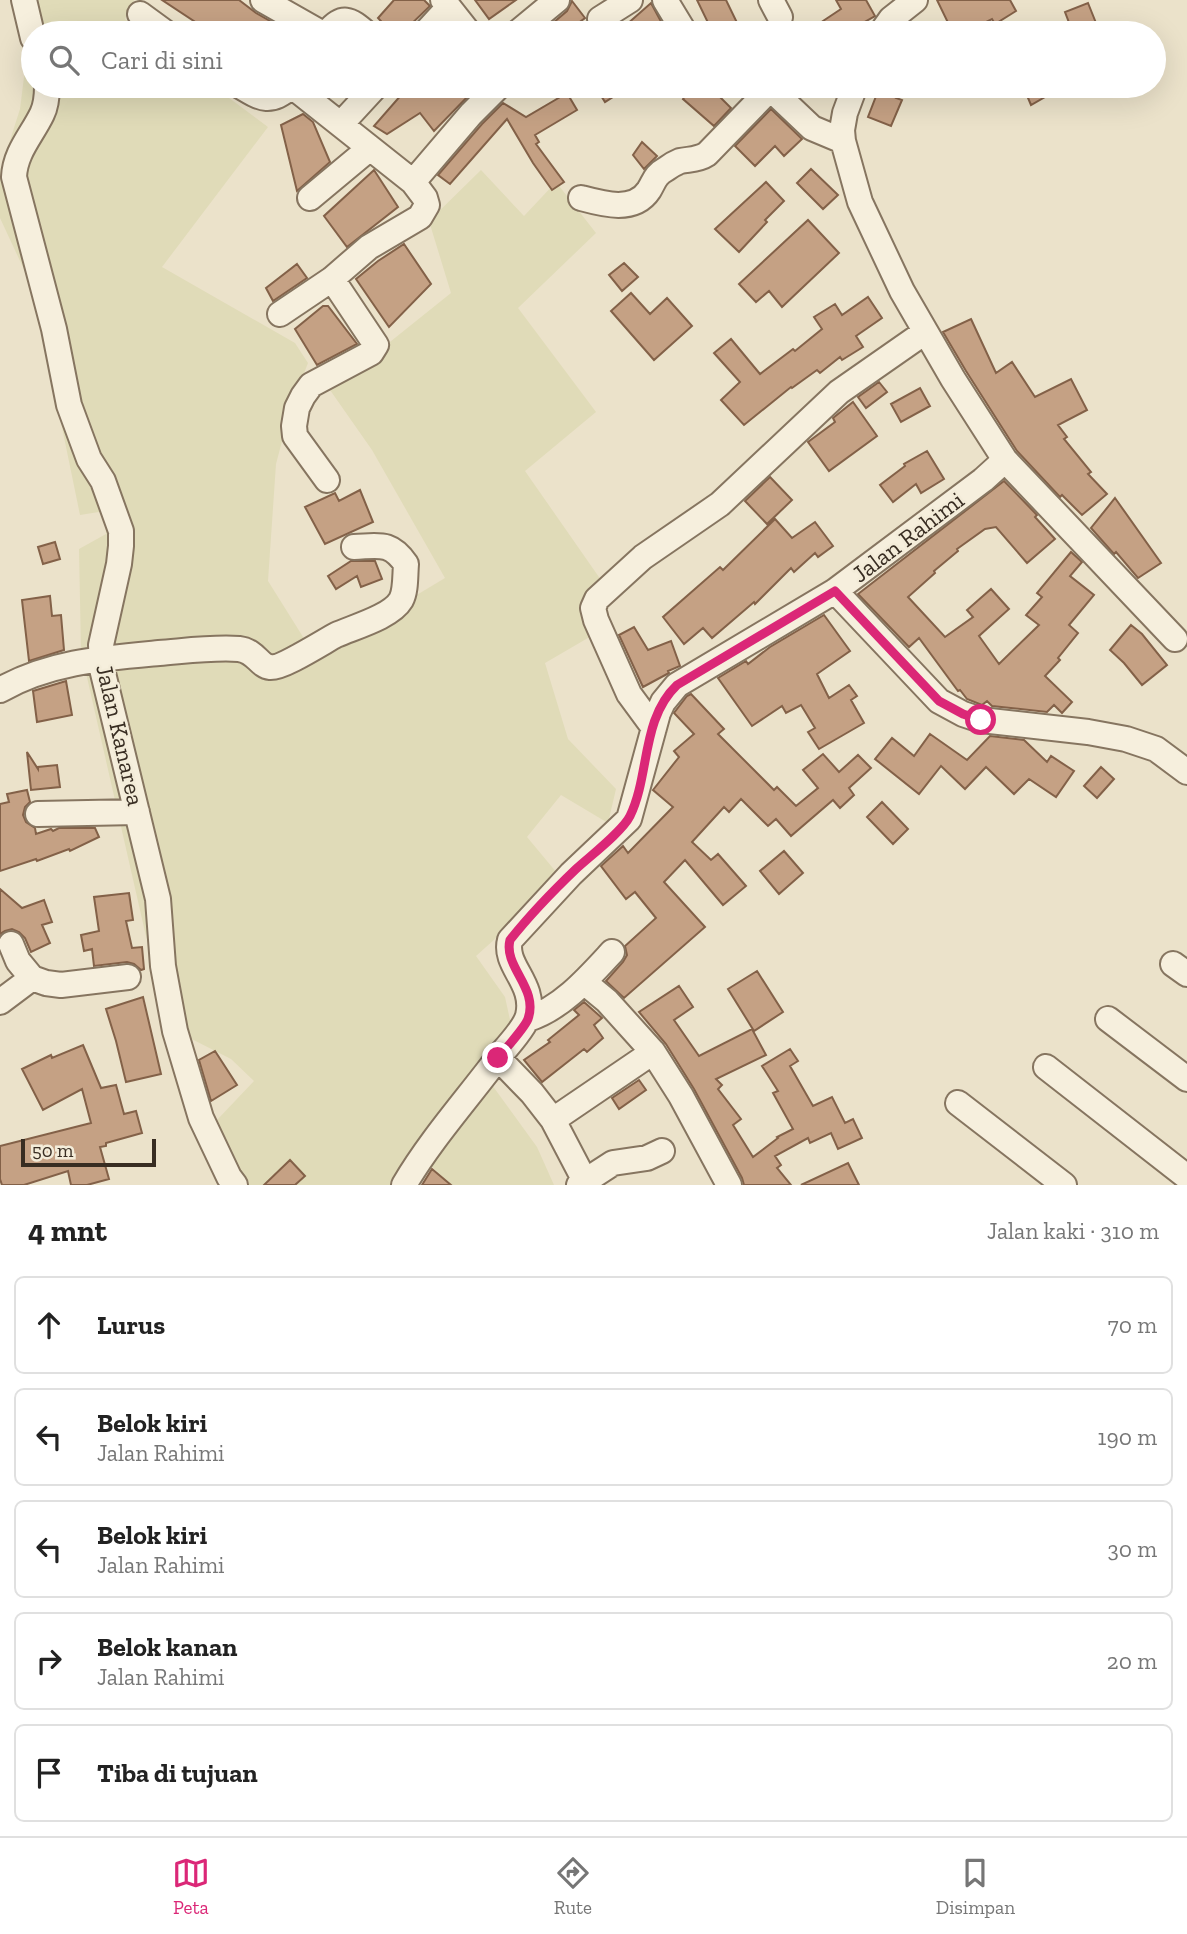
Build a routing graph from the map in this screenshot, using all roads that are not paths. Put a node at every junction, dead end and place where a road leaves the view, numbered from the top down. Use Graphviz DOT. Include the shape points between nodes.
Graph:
graph roads {
  1 [pos="24,0"];
  2 [pos="263,0"];
  3 [pos="557,0"];
  4 [pos="630,0"];
  5 [pos="665,0"];
  6 [pos="915,0"];
  7 [pos="446,4"];
  8 [pos="141,14"];
  9 [pos="600,19"];
  10 [pos="29,21"];
  11 [pos="150,21"];
  12 [pos="300,21"];
  13 [pos="434,21"];
  14 [pos="460,21"];
  15 [pos="532,21"];
  16 [pos="678,21"];
  17 [pos="890,21"];
  18 [pos="45,98"];
  19 [pos="307,98"];
  20 [pos="365,98"];
  21 [pos="487,98"];
  22 [pos="757,98"];
  23 [pos="779,98"];
  24 [pos="851,98"];
  25 [pos="341,124"];
  26 [pos="843,141"];
  27 [pos="370,148"];
  28 [pos="413,183"];
  29 [pos="310,198"];
  30 [pos="581,198"];
  31 [pos="332,279"];
  32 [pos="280,314"];
  33 [pos="925,332"];
  34 [pos="1005,460"];
  35 [pos="327,480"];
  36 [pos="354,547"];
  37 [pos="835,591"];
  38 [pos="1175,639"];
  39 [pos="101,659"];
  40 [pos="0,690"];
  41 [pos="654,728"];
  42 [pos="1187,772"];
  43 [pos="137,812"];
  44 [pos="38,814"];
  45 [pos="11,944"];
  46 [pos="611,951"];
  47 [pos="128,977"];
  48 [pos="32,978"];
  49 [pos="584,982"];
  50 [pos="0,1002"];
  51 [pos="528,1019"];
  52 [pos="1108,1019"];
  53 [pos="653,1052"];
  54 [pos="498,1058"];
  55 [pos="1046,1067"];
  56 [pos="1187,1079"];
  57 [pos="958,1103"];
  58 [pos="554,1120"];
  59 [pos="662,1151"];
  60 [pos="1187,1177"];
  61 [pos="583,1184"];
  62 [pos="235,1185"];
  63 [pos="404,1185"];
  64 [pos="729,1185"];
  65 [pos="1064,1185"];
  1 -- 10 [label="street"];
  2 -- 12 [label="street"];
  3 -- 15 [label="street"];
  4 -- 9 [label="street"];
  5 -- 16 [label="street"];
  6 -- 17 [label="street"];
  7 -- 13 [label="street"];
  7 -- 14 [label="street"];
  8 -- 11 [label="street"];
  18 -- 39 [label="street, Jalan Kanarea" via="43,113 15,166 15,177 69,405 121,531"];
  19 -- 25 [label="street"];
  20 -- 25 [label="street"];
  21 -- 28 [label="street"];
  22 -- 30 [label="street" via="707,154 658,173 642,197 618,205"];
  23 -- 26 [label="street" via="812,128"];
  24 -- 26 [label="street"];
  25 -- 27 [label="street"];
  26 -- 33 [label="street" via="860,202"];
  27 -- 28 [label="street"];
  27 -- 29 [label="street"];
  28 -- 31 [label="street" via="427,205 420,217 369,247"];
  31 -- 32 [label="street"];
  31 -- 35 [label="street" via="376,345 371,354 311,385 300,401 295,436"];
  33 -- 34 [label="street"];
  33 -- 41 [label="street" via="839,392 720,504 643,557 597,599 594,613 623,681"];
  34 -- 37 [label="street, Jalan Rahimi"];
  34 -- 38 [label="street"];
  36 -- 39 [label="street" via="385,545 397,552 406,564 401,601 390,611 284,663 271,668 251,652 235,649"];
  37 -- 41 [label="street, Jalan Rahimi" via="677,685 663,702"];
  37 -- 42 [label="street" via="939,701 963,714 1126,739 1156,749"];
  39 -- 40 [label="street" via="44,671"];
  39 -- 43 [label="street, Jalan Kanarea"];
  41 -- 51 [label="street, Jalan Rahimi" via="629,818 510,940 510,958 529,998"];
  43 -- 44 [label="street"];
  43 -- 62 [label="street, Jalan Kanarea" via="158,899 163,966 180,1049 201,1118"];
  45 -- 48 [label="street"];
  46 -- 49 [label="street"];
  47 -- 48 [label="street" via="61,985"];
  48 -- 50 [label="street"];
  49 -- 51 [label="street" via="555,1006"];
  49 -- 53 [label="street"];
  51 -- 54 [label="street"];
  52 -- 56 [label="street"];
  53 -- 58 [label="street"];
  53 -- 64 [label="street"];
  54 -- 58 [label="street"];
  54 -- 63 [label="street"];
  55 -- 60 [label="street"];
  57 -- 65 [label="street"];
  58 -- 61 [label="street"];
  59 -- 61 [label="street" via="613,1163"];
}
